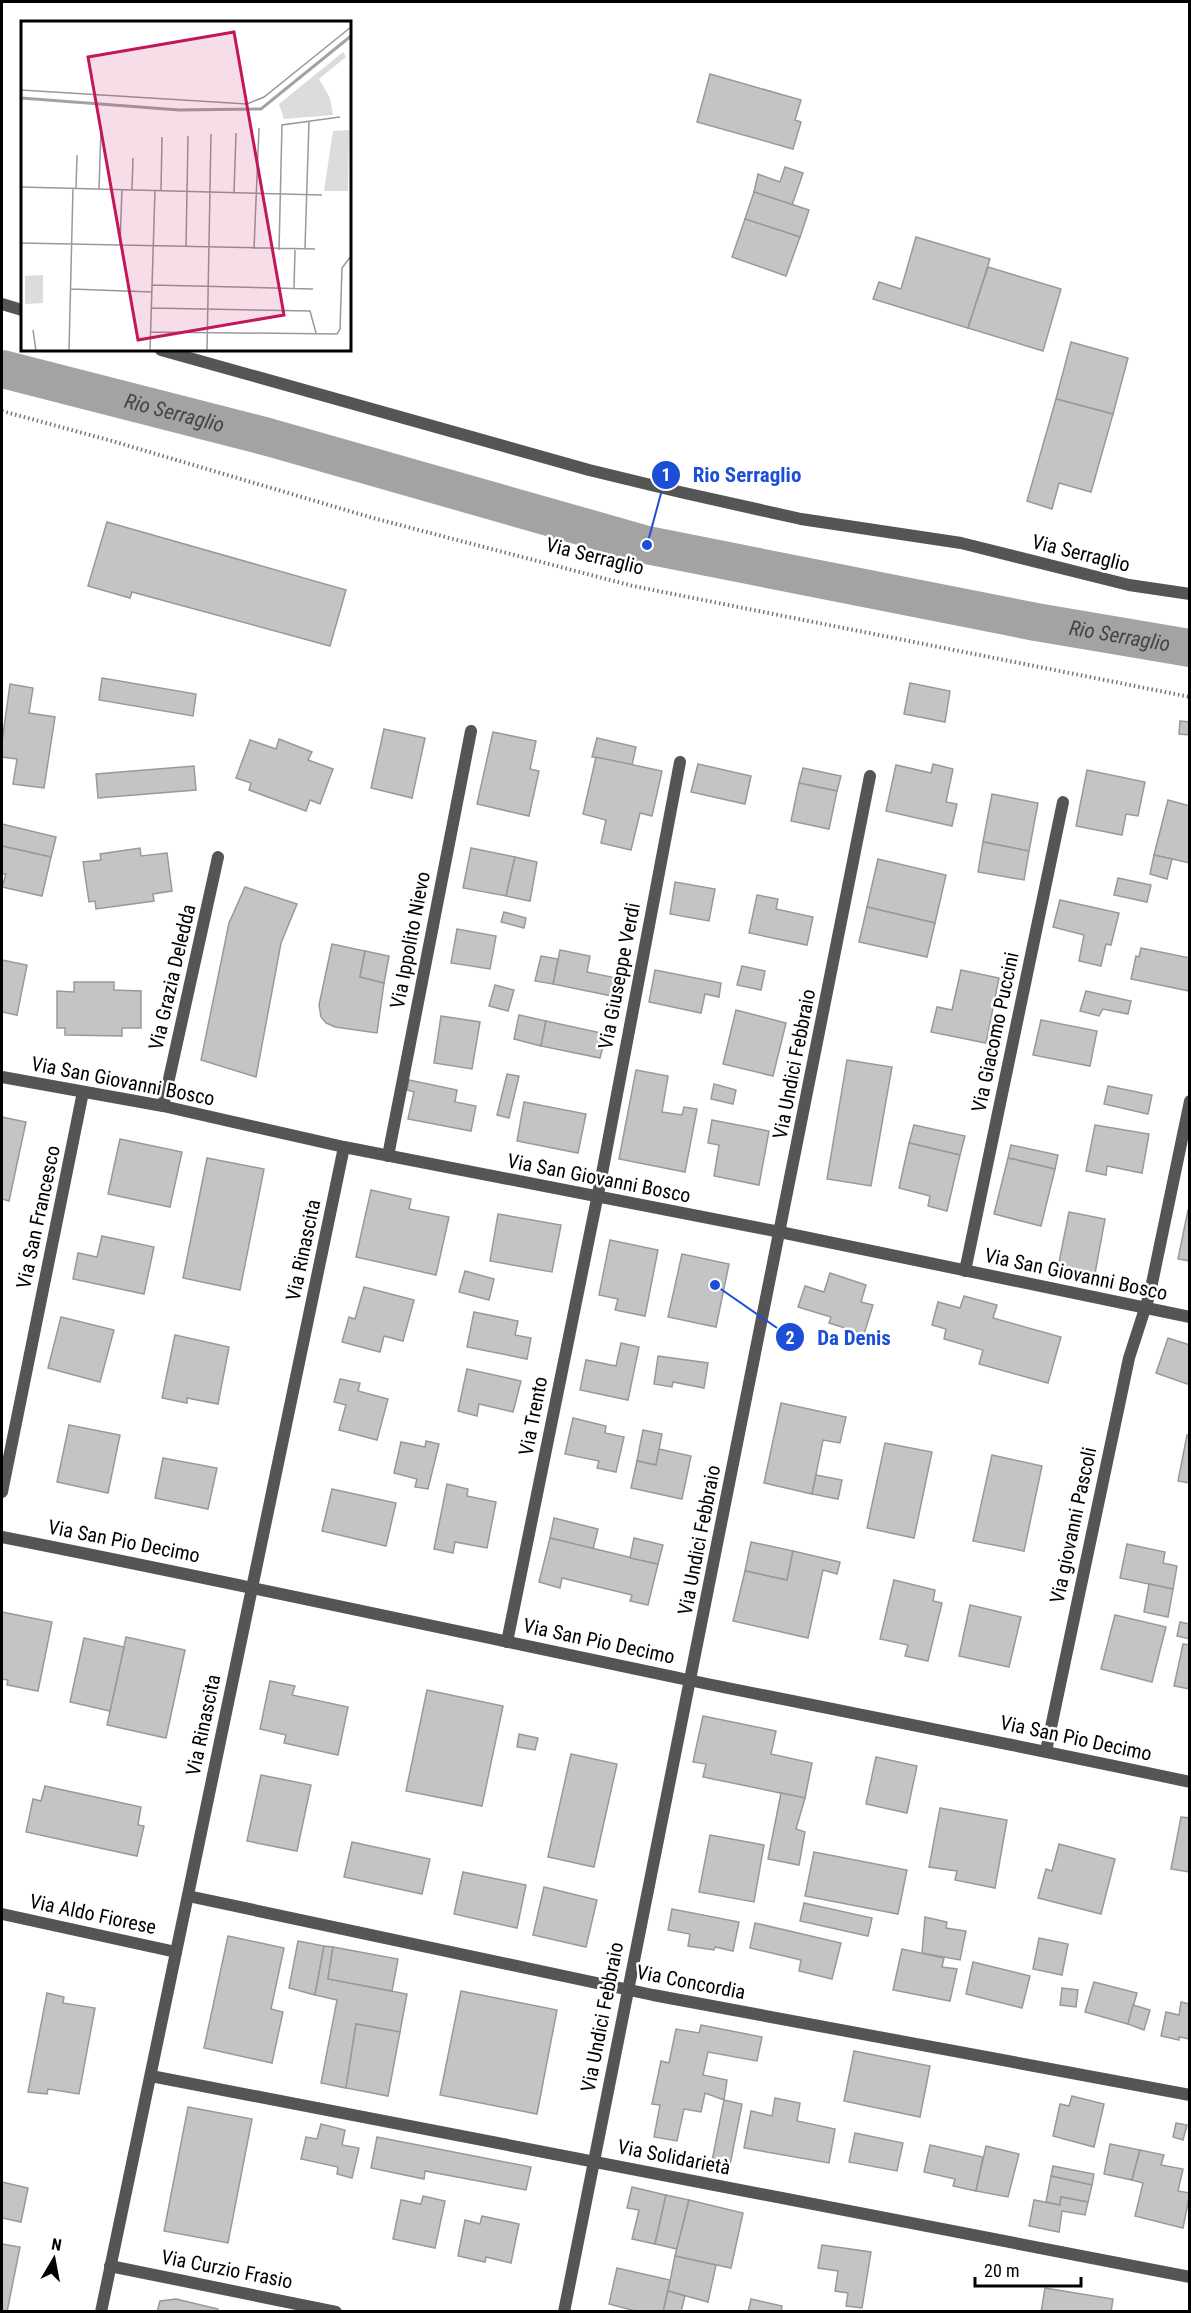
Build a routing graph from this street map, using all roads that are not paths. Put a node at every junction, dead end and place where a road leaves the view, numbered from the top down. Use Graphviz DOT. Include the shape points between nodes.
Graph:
graph roads {
  1 [pos="2,304"];
  2 [pos="21,310"];
  3 [pos="165,351"];
  4 [pos="1190,594"];
  5 [pos="471,730"];
  6 [pos="680,762"];
  7 [pos="870,777"];
  8 [pos="1062,802"];
  9 [pos="218,857"];
  10 [pos="2,1077"];
  11 [pos="83,1092"];
  12 [pos="1190,1101"];
  13 [pos="163,1106"];
  14 [pos="344,1148"];
  15 [pos="388,1156"];
  16 [pos="597,1197"];
  17 [pos="780,1232"];
  18 [pos="965,1271"];
  19 [pos="1145,1308"];
  20 [pos="1190,1317"];
  21 [pos="2,1492"];
  22 [pos="2,1537"];
  23 [pos="252,1587"];
  24 [pos="507,1642"];
  25 [pos="691,1680"];
  26 [pos="1046,1751"];
  27 [pos="1190,1782"];
  28 [pos="188,1896"];
  29 [pos="2,1914"];
  30 [pos="176,1952"];
  31 [pos="627,1990"];
  32 [pos="152,2076"];
  33 [pos="1190,2095"];
  34 [pos="593,2162"];
  35 [pos="110,2266"];
  36 [pos="1190,2277"];
  37 [pos="101,2312"];
  38 [pos="336,2312"];
  39 [pos="564,2312"];
  1 -- 2 [label="street"];
  3 -- 4 [label="street, Via Serraglio" via="680,492 801,519 961,543 1129,585"];
  5 -- 15 [label="street, Via Ippolito Nievo"];
  6 -- 16 [label="street, Via Giuseppe Verdi"];
  7 -- 17 [label="street, Via Undici Febbraio"];
  8 -- 18 [label="street, Via Giacomo Puccini"];
  9 -- 13 [label="street, Via Grazia Deledda"];
  10 -- 11 [label="street, Via San Giovanni Bosco"];
  11 -- 13 [label="street, Via San Giovanni Bosco"];
  11 -- 21 [label="street, Via San Francesco"];
  12 -- 19 [label="street, Via giovanni Pascoli"];
  13 -- 14 [label="street, Via San Giovanni Bosco"];
  14 -- 15 [label="street, Via San Giovanni Bosco"];
  14 -- 23 [label="street, Via Rinascita"];
  15 -- 16 [label="street, Via San Giovanni Bosco"];
  16 -- 17 [label="street, Via San Giovanni Bosco"];
  16 -- 24 [label="street, Via Trento"];
  17 -- 18 [label="street, Via San Giovanni Bosco"];
  17 -- 25 [label="street, Via Undici Febbraio"];
  18 -- 19 [label="street, Via San Giovanni Bosco"];
  19 -- 20 [label="street, Via San Giovanni Bosco"];
  19 -- 26 [label="street, Via giovanni Pascoli" via="1129,1358"];
  22 -- 23 [label="street, Via San Pio Decimo"];
  23 -- 24 [label="street, Via San Pio Decimo"];
  23 -- 28 [label="street, Via Rinascita"];
  24 -- 25 [label="street, Via San Pio Decimo"];
  25 -- 26 [label="street, Via San Pio Decimo"];
  25 -- 31 [label="street, Via Undici Febbraio"];
  26 -- 27 [label="street, Via San Pio Decimo"];
  28 -- 30 [label="street, Via Rinascita"];
  28 -- 31 [label="street, Via Concordia"];
  29 -- 30 [label="street, Via Aldo Fiorese"];
  30 -- 32 [label="street, Via Rinascita"];
  31 -- 33 [label="street, Via Concordia"];
  31 -- 34 [label="street, Via Undici Febbraio"];
  32 -- 34 [label="street, Via Solidarietà"];
  32 -- 35 [label="street, Via Rinascita"];
  34 -- 36 [label="street, Via Solidarietà"];
  34 -- 39 [label="street, Via Undici Febbraio"];
  35 -- 37 [label="street, Via Rinascita"];
  35 -- 38 [label="street, Via Curzio Frasio"];
}
